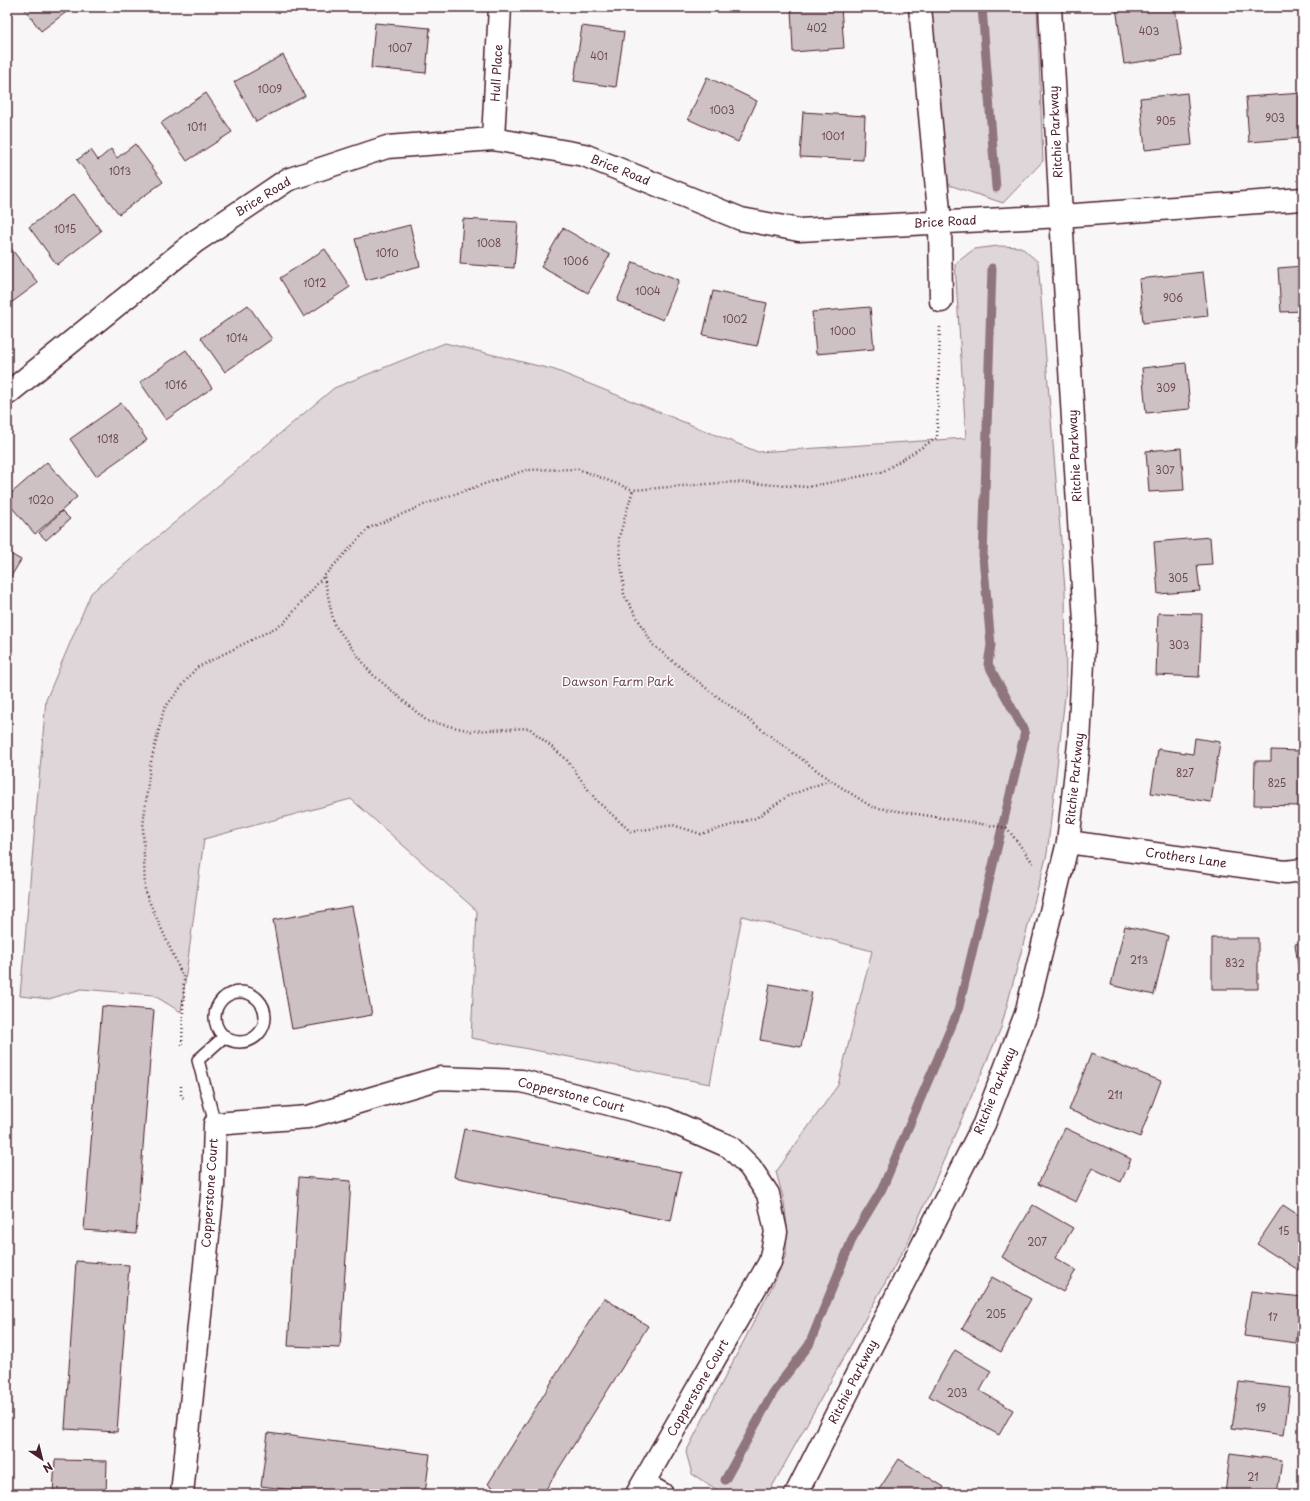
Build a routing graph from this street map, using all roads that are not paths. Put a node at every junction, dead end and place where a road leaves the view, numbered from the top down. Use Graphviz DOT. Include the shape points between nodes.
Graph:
graph roads {
  1 [pos="500,7"];
  2 [pos="920,7"];
  3 [pos="1050,7"];
  4 [pos="493,139"];
  5 [pos="1303,199"];
  6 [pos="1061,216"];
  7 [pos="940,222"];
  8 [pos="941,300"];
  9 [pos="7,394"];
  10 [pos="1068,842"];
  11 [pos="1303,870"];
  12 [pos="225,1036"];
  13 [pos="216,1124"];
  14 [pos="648,1491"];
  15 [pos="182,1494"];
  16 [pos="796,1494"];
  1 -- 4 [label="street, Hull Place"];
  2 -- 7 [label="street"];
  3 -- 6 [label="street, Ritchie Parkway"];
  4 -- 7 [label="street, Brice Road" via="584,155 741,219 799,230"];
  4 -- 9 [label="street, Brice Road" via="386,147 287,180 196,241"];
  5 -- 6 [label="street, Brice Road"];
  6 -- 7 [label="street, Brice Road"];
  6 -- 10 [label="street, Ritchie Parkway" via="1085,622 1079,744"];
  7 -- 8 [label="street"];
  10 -- 11 [label="street, Crothers Lane" via="1285,872"];
  10 -- 16 [label="street, Ritchie Parkway" via="1026,1014 984,1124"];
  12 -- 12 [label="lane" via="234,1041 245,1041 259,1033 264,1018 263,1010 255,997 240,992 228,995 219,1003 215,1011 215,1020 217,1028"];
  12 -- 13 [label="lane" via="198,1060"];
  13 -- 14 [label="street, Copperstone Court" via="308,1117 440,1078 522,1081 666,1119 730,1147 750,1167 768,1194 776,1232 770,1262"];
  13 -- 15 [label="street, Copperstone Court" via="213,1186"];
}
